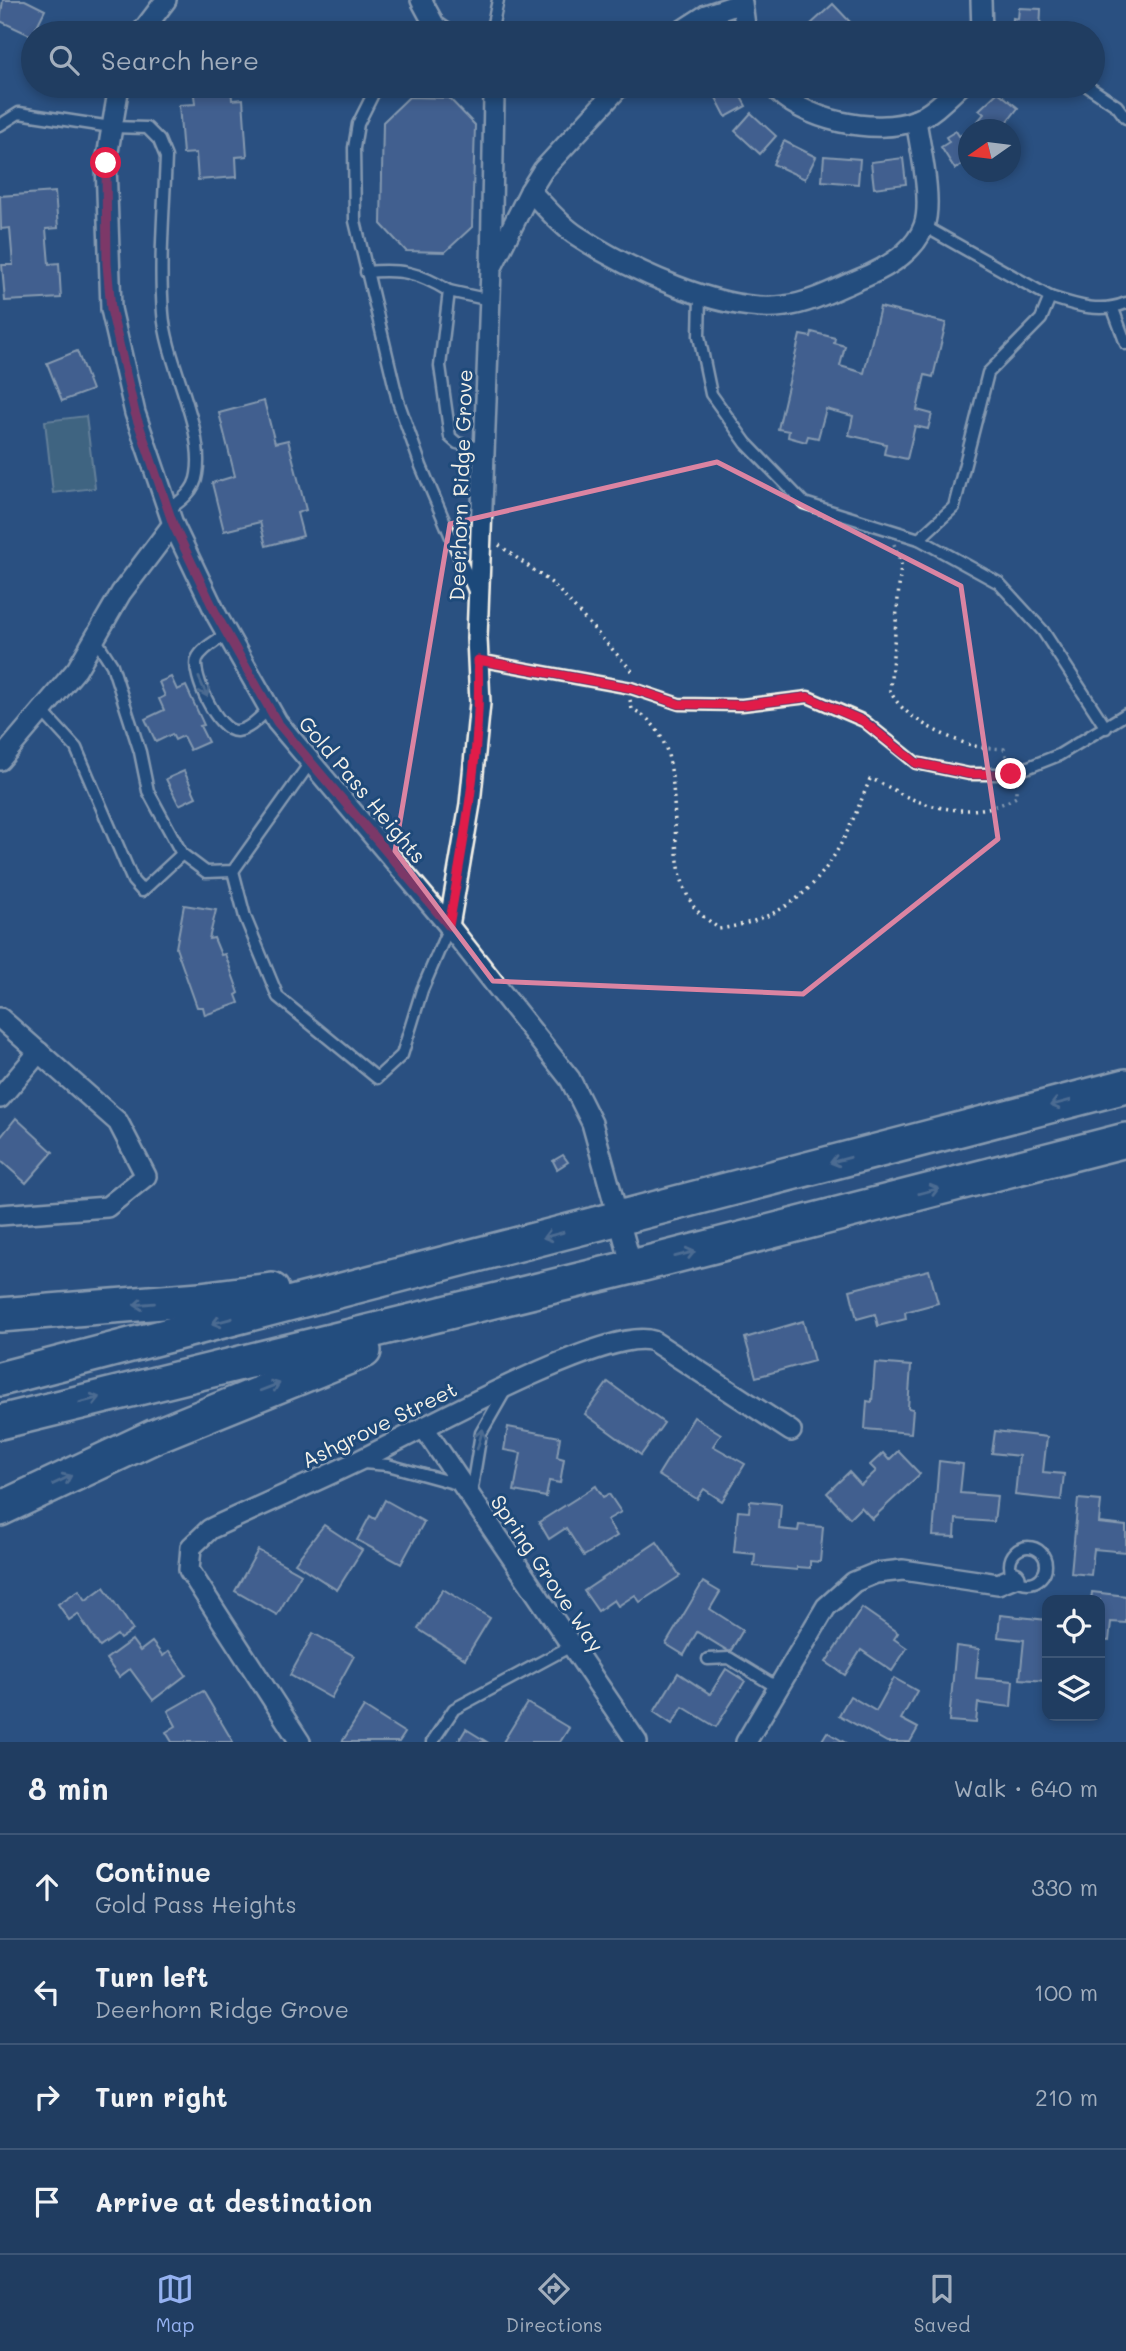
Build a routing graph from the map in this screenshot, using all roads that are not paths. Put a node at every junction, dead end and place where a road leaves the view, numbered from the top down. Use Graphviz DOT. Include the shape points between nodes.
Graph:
graph roads {
  1 [pos="166,0"];
  2 [pos="421,0"];
  3 [pos="498,0"];
  4 [pos="981,0"];
  5 [pos="742,1"];
  6 [pos="150,21"];
  7 [pos="431,21"];
  8 [pos="494,21"];
  9 [pos="697,21"];
  10 [pos="744,21"];
  11 [pos="982,21"];
  12 [pos="117,98"];
  13 [pos="371,98"];
  14 [pos="494,98"];
  15 [pos="609,98"];
  16 [pos="788,98"];
  17 [pos="944,98"];
  18 [pos="1105,98"];
  19 [pos="1126,118"];
  20 [pos="916,120"];
  21 [pos="0,125"];
  22 [pos="111,128"];
  23 [pos="530,191"];
  24 [pos="924,226"];
  25 [pos="491,269"];
  26 [pos="366,272"];
  27 [pos="449,291"];
  28 [pos="700,296"];
  29 [pos="1050,296"];
  30 [pos="490,300"];
  31 [pos="1126,303"];
  32 [pos="1113,309"];
  33 [pos="1126,344"];
  34 [pos="484,449"];
  35 [pos="170,517"];
  36 [pos="919,539"];
  37 [pos="478,601"];
  38 [pos="226,634"];
  39 [pos="96,640"];
  40 [pos="478,660"];
  41 [pos="269,709"];
  42 [pos="42,711"];
  43 [pos="1126,714"];
  44 [pos="1106,728"];
  45 [pos="0,760"];
  46 [pos="310,763"];
  47 [pos="182,854"];
  48 [pos="233,872"];
  49 [pos="449,926"];
  50 [pos="0,1018"];
  51 [pos="39,1052"];
  52 [pos="1126,1086"];
  53 [pos="0,1098"];
  54 [pos="1126,1140"];
  55 [pos="0,1216"];
  56 [pos="619,1217"];
  57 [pos="454,1261"];
  58 [pos="632,1267"];
  59 [pos="595,1276"];
  60 [pos="0,1315"];
  61 [pos="0,1379"];
  62 [pos="508,1386"];
  63 [pos="0,1423"];
  64 [pos="424,1428"];
  65 [pos="791,1432"];
  66 [pos="356,1462"];
  67 [pos="466,1492"];
  68 [pos="0,1508"];
  69 [pos="1015,1577"];
  70 [pos="571,1646"];
  71 [pos="708,1659"];
  72 [pos="778,1688"];
  73 [pos="300,1742"];
  74 [pos="432,1742"];
  75 [pos="637,1742"];
  76 [pos="746,1742"];
  1 -- 6 [label="street"];
  2 -- 7 [label="street"];
  3 -- 8 [label="lane"];
  4 -- 11 [label="street"];
  5 -- 9 [label="street"];
  5 -- 10 [label="street"];
  12 -- 22 [label="street, Gold Pass Heights"];
  13 -- 26 [label="lane" via="358,124 354,148 355,221"];
  14 -- 25 [label="street"];
  15 -- 23 [label="street, Deerhorn Ridge Grove" via="543,170"];
  16 -- 20 [label="street" via="840,123"];
  17 -- 20 [label="street"];
  18 -- 19 [label="lane"];
  20 -- 24 [label="street" via="927,210"];
  21 -- 22 [label="lane" via="19,113"];
  22 -- 35 [label="street, Gold Pass Heights" via="105,202 111,309 135,413"];
  22 -- 35 [label="lane" via="147,128 166,157 163,313 171,360 184,392 198,475"];
  23 -- 25 [label="street, Deerhorn Ridge Grove"];
  23 -- 28 [label="street" via="574,234"];
  24 -- 28 [label="street" via="915,242 873,274 812,299 766,307"];
  24 -- 29 [label="lane"];
  25 -- 30 [label="street, Deerhorn Ridge Grove"];
  26 -- 27 [label="lane" via="399,269"];
  26 -- 37 [label="lane" via="398,401"];
  27 -- 30 [label="lane"];
  27 -- 34 [label="lane" via="440,366 450,437"];
  28 -- 36 [label="lane" via="699,336 711,394 746,443 804,503"];
  29 -- 32 [label="lane" via="1083,308"];
  29 -- 36 [label="lane" via="1041,319 988,373 954,508"];
  30 -- 34 [label="street, Deerhorn Ridge Grove"];
  31 -- 32 [label="lane"];
  32 -- 33 [label="lane"];
  34 -- 37 [label="street, Deerhorn Ridge Grove"];
  35 -- 38 [label="street, Gold Pass Heights"];
  35 -- 39 [label="street"];
  36 -- 44 [label="lane" via="999,583 1043,631"];
  37 -- 40 [label="street, Deerhorn Ridge Grove"];
  38 -- 41 [label="street, Gold Pass Heights"];
  38 -- 41 [label="lane, one-way" via="202,653 196,669 217,721 236,731 250,726"];
  39 -- 42 [label="street"];
  39 -- 47 [label="lane" via="112,665 141,752 148,791"];
  40 -- 44 [label="lane" via="631,688 679,704 742,705 808,697 863,721 916,763 969,774 1011,774 1059,755"];
  40 -- 49 [label="street, Deerhorn Ridge Grove" via="480,702 470,804"];
  41 -- 46 [label="street, Gold Pass Heights"];
  42 -- 45 [label="street"];
  42 -- 47 [label="lane" via="76,748 142,891"];
  43 -- 44 [label="lane"];
  46 -- 48 [label="lane"];
  46 -- 49 [label="street, Gold Pass Heights"];
  47 -- 48 [label="lane" via="206,872"];
  48 -- 49 [label="lane" via="245,917 278,997 377,1078 402,1055"];
  49 -- 56 [label="street, Gold Pass Heights" via="570,1079 591,1120"];
  50 -- 51 [label="street"];
  51 -- 53 [label="street"];
  51 -- 55 [label="street" via="118,1122 146,1176 107,1207"];
  52 -- 56 [label="highway, one-way"];
  58 -- 54 [label="highway, one-way"];
  56 -- 57 [label="highway, one-way"];
  56 -- 58 [label="street, Gold Pass Heights"];
  57 -- 60 [label="highway, one-way" via="200,1299"];
  57 -- 61 [label="highway, one-way"];
  58 -- 59 [label="highway"];
  63 -- 59 [label="highway, one-way"];
  68 -- 59 [label="highway, one-way" via="155,1436 324,1366"];
  62 -- 64 [label="street, Ashgrove Street"];
  62 -- 65 [label="street, Ashgrove Street" via="600,1347 644,1338"];
  67 -- 62 [label="lane, one-way" via="481,1433"];
  64 -- 66 [label="street, Ashgrove Street"];
  64 -- 67 [label="street, Spring Grove Way"];
  66 -- 67 [label="lane" via="388,1465"];
  66 -- 73 [label="street, Ashgrove Street" via="210,1528 199,1536 188,1557 195,1582"];
  67 -- 70 [label="street, Spring Grove Way"];
  69 -- 72 [label="street" via="998,1584 903,1570 864,1576 826,1607"];
  70 -- 74 [label="lane" via="454,1709"];
  70 -- 75 [label="street, Spring Grove Way"];
  71 -- 72 [label="lane" via="729,1658"];
  72 -- 76 [label="street"];
}
